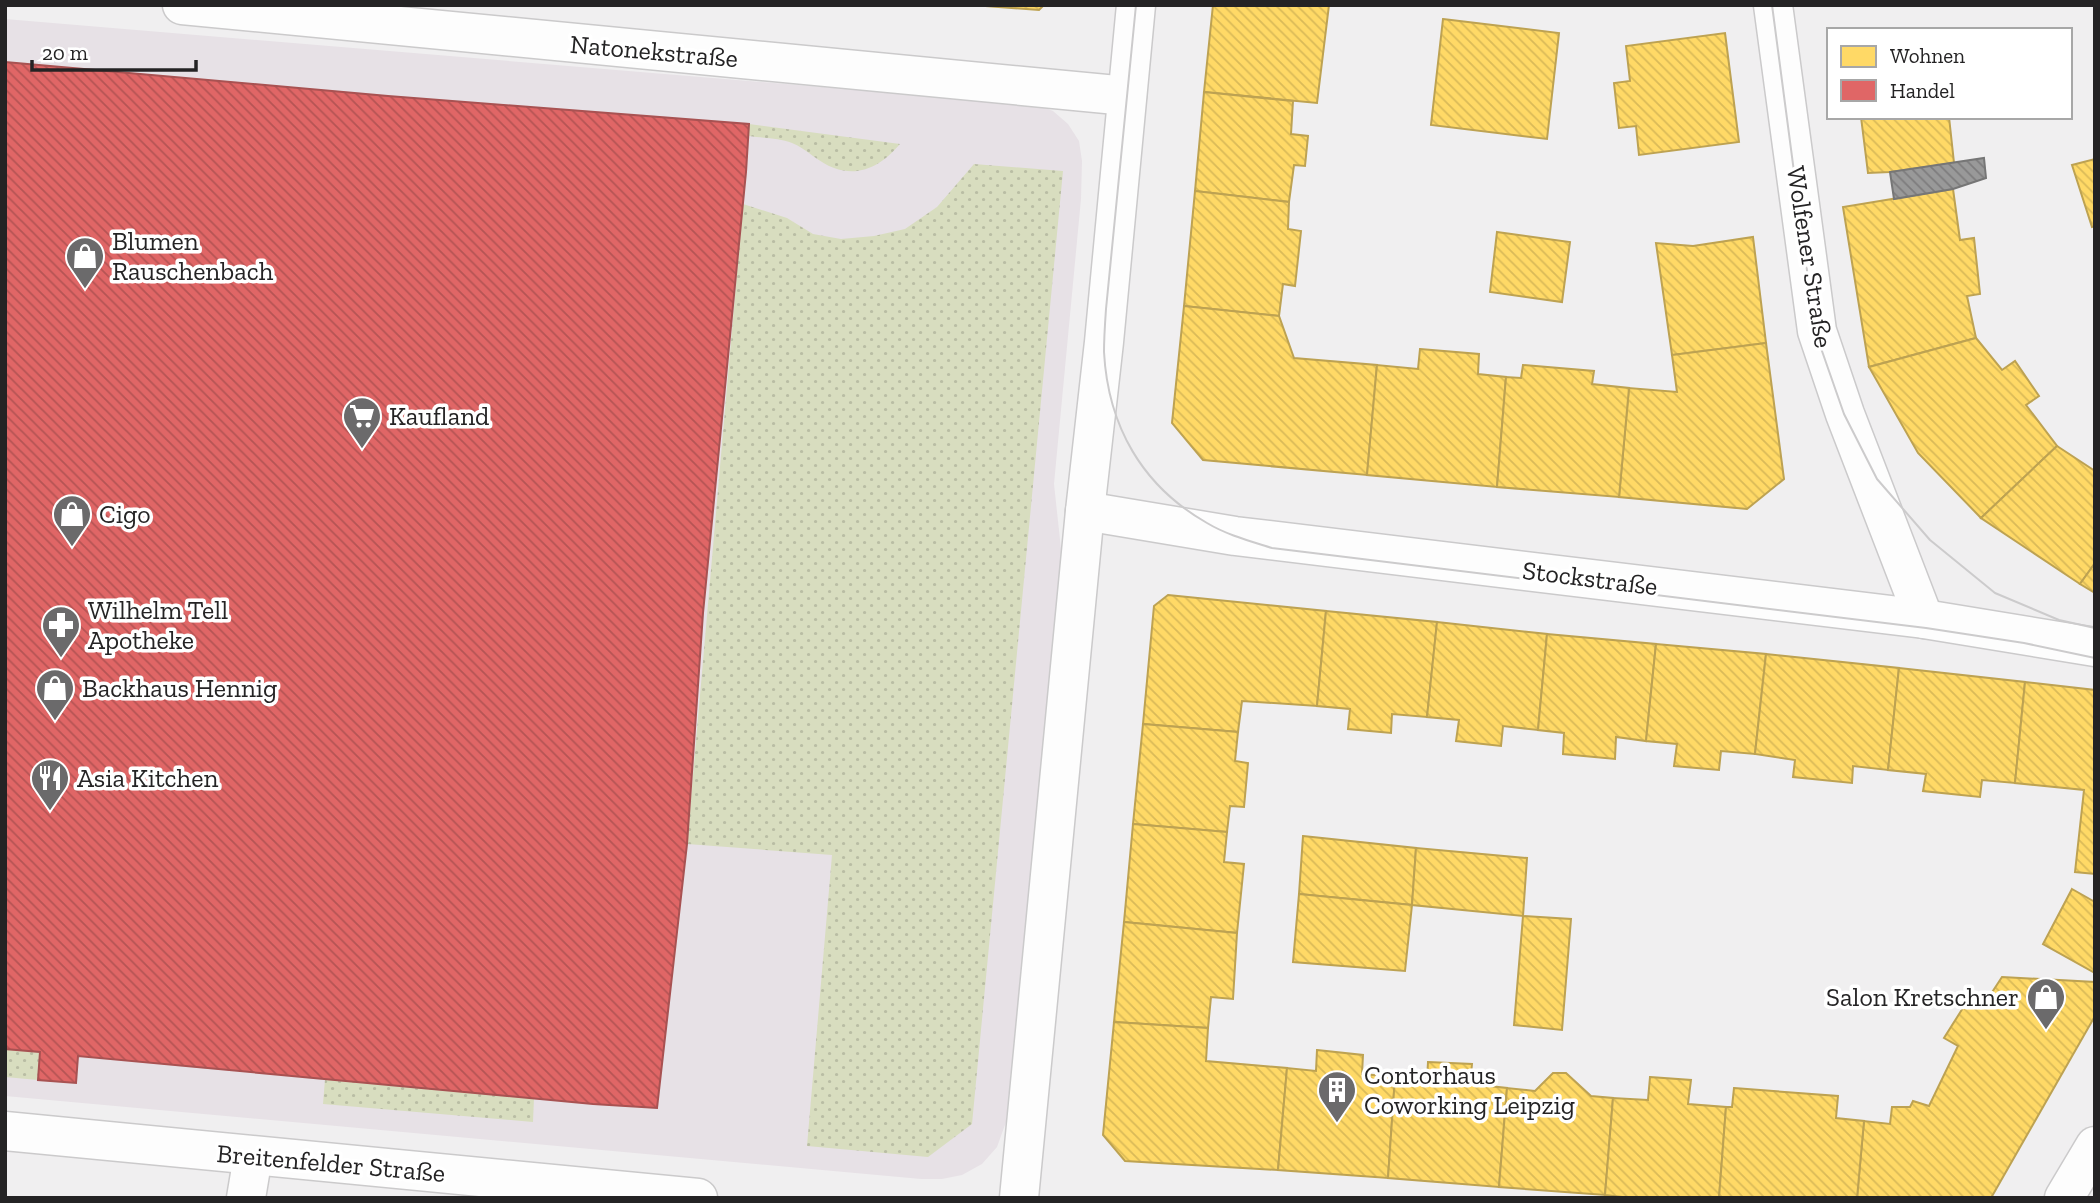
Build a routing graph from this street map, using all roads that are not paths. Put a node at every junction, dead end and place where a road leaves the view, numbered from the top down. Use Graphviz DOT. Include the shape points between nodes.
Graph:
graph roads {
  1 [pos="182,5"];
  2 [pos="1136,5"];
  3 [pos="1773,5"];
  4 [pos="1127,96"];
  5 [pos="1085,511"];
  6 [pos="1924,619"];
  7 [pos="2095,648"];
  8 [pos="5,1131"];
  9 [pos="2095,1146"];
  10 [pos="253,1156"];
  11 [pos="2069,1196"];
  12 [pos="246,1198"];
  13 [pos="698,1198"];
  14 [pos="1019,1198"];
  1 -- 4 [label="street, Natonekstraße"];
  2 -- 4 [label="street"];
  3 -- 6 [label="street, Wolfener Straße" via="1817,331"];
  4 -- 5 [label="street"];
  5 -- 6 [label="street, Stockstraße" via="1235,536"];
  5 -- 14 [label="street"];
  6 -- 7 [label="street, Stockstraße"];
  8 -- 10 [label="street, Breitenfelder Straße"];
  9 -- 11 [label="street"];
  10 -- 12 [label="street"];
  10 -- 13 [label="street, Breitenfelder Straße"];
}
